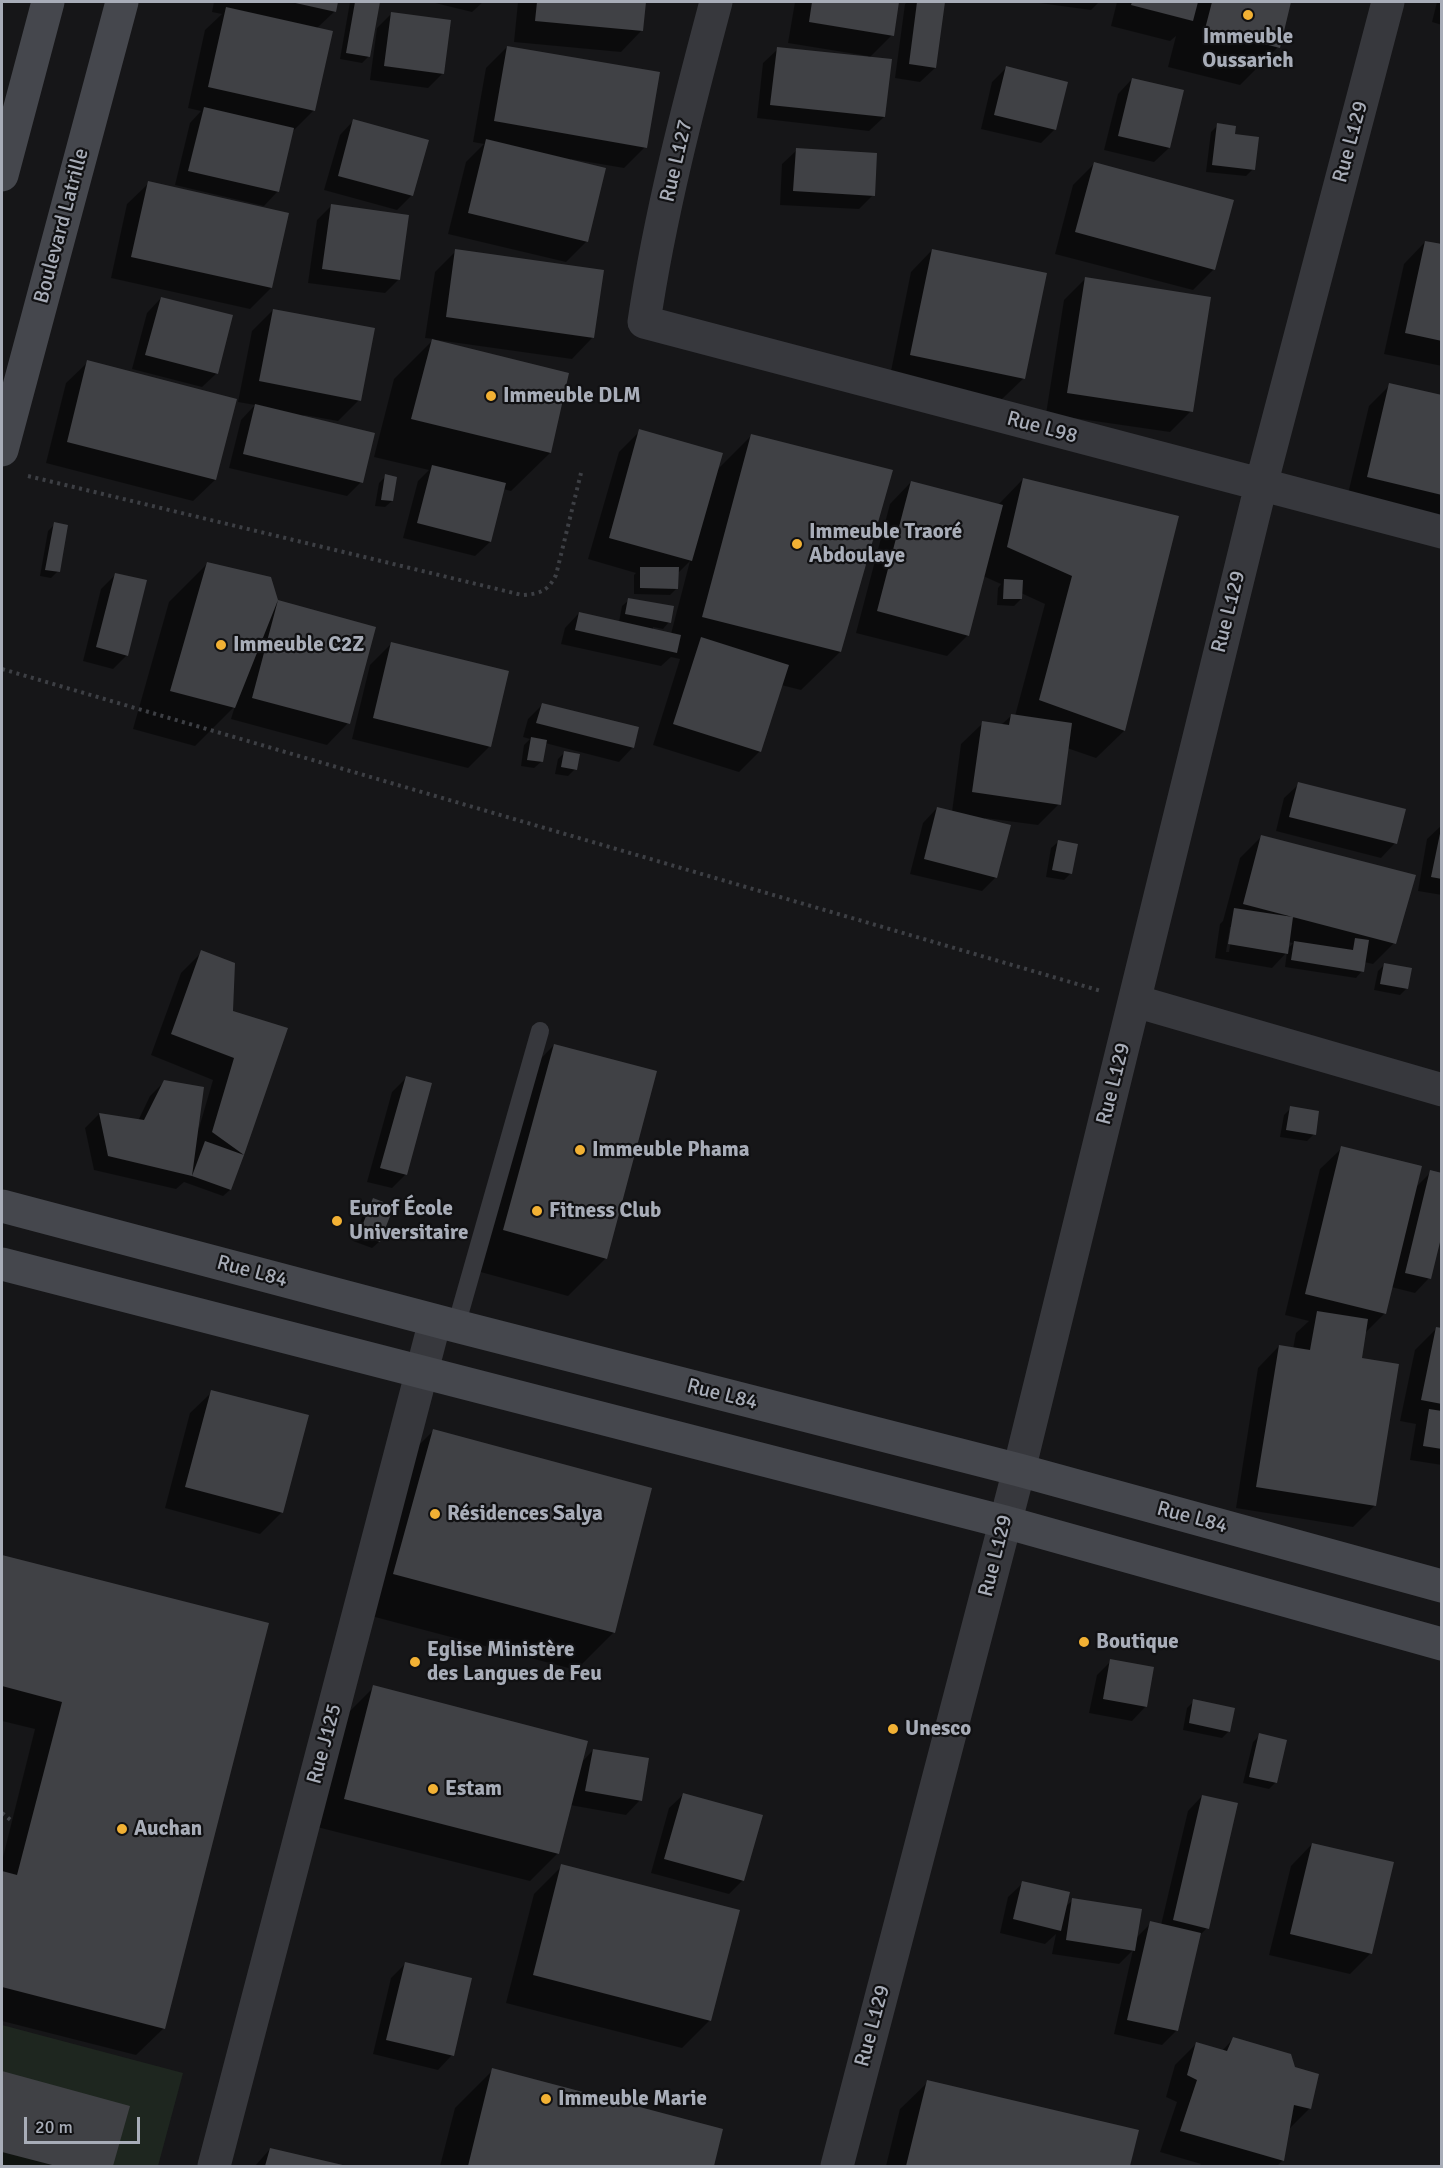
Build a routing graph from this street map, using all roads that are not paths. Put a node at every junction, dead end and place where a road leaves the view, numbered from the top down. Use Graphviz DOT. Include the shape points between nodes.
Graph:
graph roads {
  1 [pos="48,2"];
  2 [pos="122,2"];
  3 [pos="716,2"];
  4 [pos="1388,2"];
  5 [pos="2,175"];
  6 [pos="644,322"];
  7 [pos="2,450"];
  8 [pos="1261,485"];
  9 [pos="1442,532"];
  10 [pos="1135,1001"];
  11 [pos="540,1031"];
  12 [pos="1442,1090"];
  13 [pos="2,1206"];
  14 [pos="2,1264"];
  15 [pos="445,1324"];
  16 [pos="423,1372"];
  17 [pos="1019,1470"];
  18 [pos="1005,1522"];
  19 [pos="1442,1586"];
  20 [pos="1442,1644"];
  21 [pos="214,2166"];
  22 [pos="837,2166"];
  1 -- 5 [label="main road"];
  2 -- 7 [label="main road, Boulevard Latrille"];
  3 -- 6 [label="street, Rue L127" via="651,273"];
  4 -- 8 [label="street, Rue L129"];
  6 -- 8 [label="street, Rue L98"];
  8 -- 9 [label="street, Rue L98"];
  8 -- 10 [label="street, Rue L129"];
  10 -- 12 [label="street"];
  10 -- 17 [label="street, Rue L129"];
  11 -- 15 [label="lane"];
  13 -- 15 [label="main road, Rue L84"];
  14 -- 16 [label="main road"];
  15 -- 16 [label="street, Rue J125"];
  15 -- 17 [label="main road, Rue L84"];
  16 -- 18 [label="main road"];
  16 -- 21 [label="street, Rue J125"];
  17 -- 18 [label="street, Rue L129"];
  17 -- 19 [label="main road, Rue L84"];
  18 -- 20 [label="main road"];
  18 -- 22 [label="street, Rue L129"];
}
